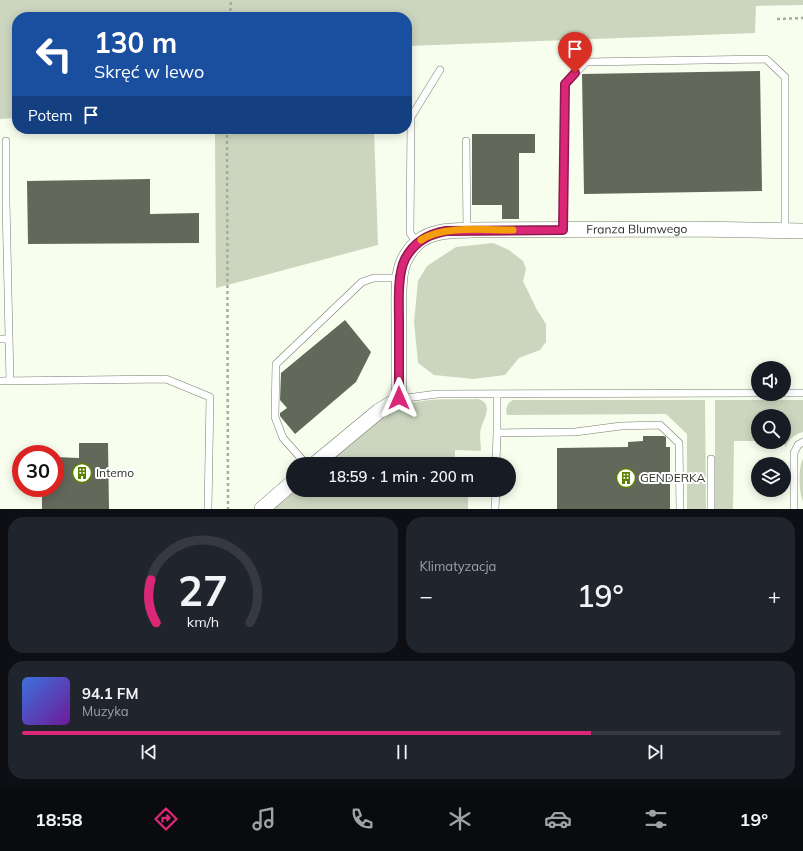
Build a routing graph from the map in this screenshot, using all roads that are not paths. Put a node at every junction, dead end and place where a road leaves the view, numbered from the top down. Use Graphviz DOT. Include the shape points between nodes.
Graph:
graph roads {
  1 [pos="440,70"];
  2 [pos="412,115"];
  3 [pos="411,134"];
  4 [pos="6,141"];
  5 [pos="466,141"];
  6 [pos="466,230"];
  7 [pos="563,230"];
  8 [pos="785,231"];
  9 [pos="803,231"];
  10 [pos="417,243"];
  11 [pos="400,278"];
  12 [pos="0,339"];
  13 [pos="9,339"];
  14 [pos="0,381"];
  15 [pos="10,381"];
  16 [pos="751,393"];
  17 [pos="791,393"];
  18 [pos="803,393"];
  19 [pos="497,394"];
  20 [pos="399,398"];
  21 [pos="496,432"];
  22 [pos="803,442"];
  23 [pos="300,457"];
  24 [pos="322,457"];
  25 [pos="496,457"];
  26 [pos="710,459"];
  27 [pos="286,488"];
  28 [pos="496,497"];
  29 [pos="208,509"];
  30 [pos="262,509"];
  31 [pos="495,509"];
  32 [pos="680,509"];
  33 [pos="711,509"];
  34 [pos="794,509"];
  1 -- 2 [label="lane"];
  3 -- 10 [label="lane" via="410,233"];
  4 -- 13 [label="lane"];
  5 -- 6 [label="lane"];
  6 -- 7 [label="street, Franza Blumwego"];
  6 -- 10 [label="street, Franza Blumwego" via="434,233"];
  7 -- 8 [label="street, Franza Blumwego"];
  7 -- 8 [label="lane" via="565,84 586,62 766,59 785,77"];
  8 -- 9 [label="street, Franza Blumwego"];
  10 -- 11 [label="street, Franza Blumwego" via="405,259"];
  11 -- 20 [label="street, Franza Blumwego"];
  11 -- 23 [label="lane" via="374,278 362,282 276,364 275,417 283,438"];
  12 -- 13 [label="lane"];
  13 -- 15 [label="lane"];
  14 -- 15 [label="lane"];
  15 -- 29 [label="lane" via="166,379 210,397"];
  16 -- 19 [label="lane"];
  17 -- 18 [label="lane"];
  19 -- 20 [label="lane" via="437,394"];
  19 -- 21 [label="lane"];
  20 -- 24 [label="street" via="378,410"];
  21 -- 25 [label="lane"];
  21 -- 32 [label="lane" via="575,432 621,426 660,425 679,443"];
  22 -- 34 [label="lane" via="794,453"];
  26 -- 33 [label="lane"];
  27 -- 30 [label="street"];
  28 -- 31 [label="lane"];
}
